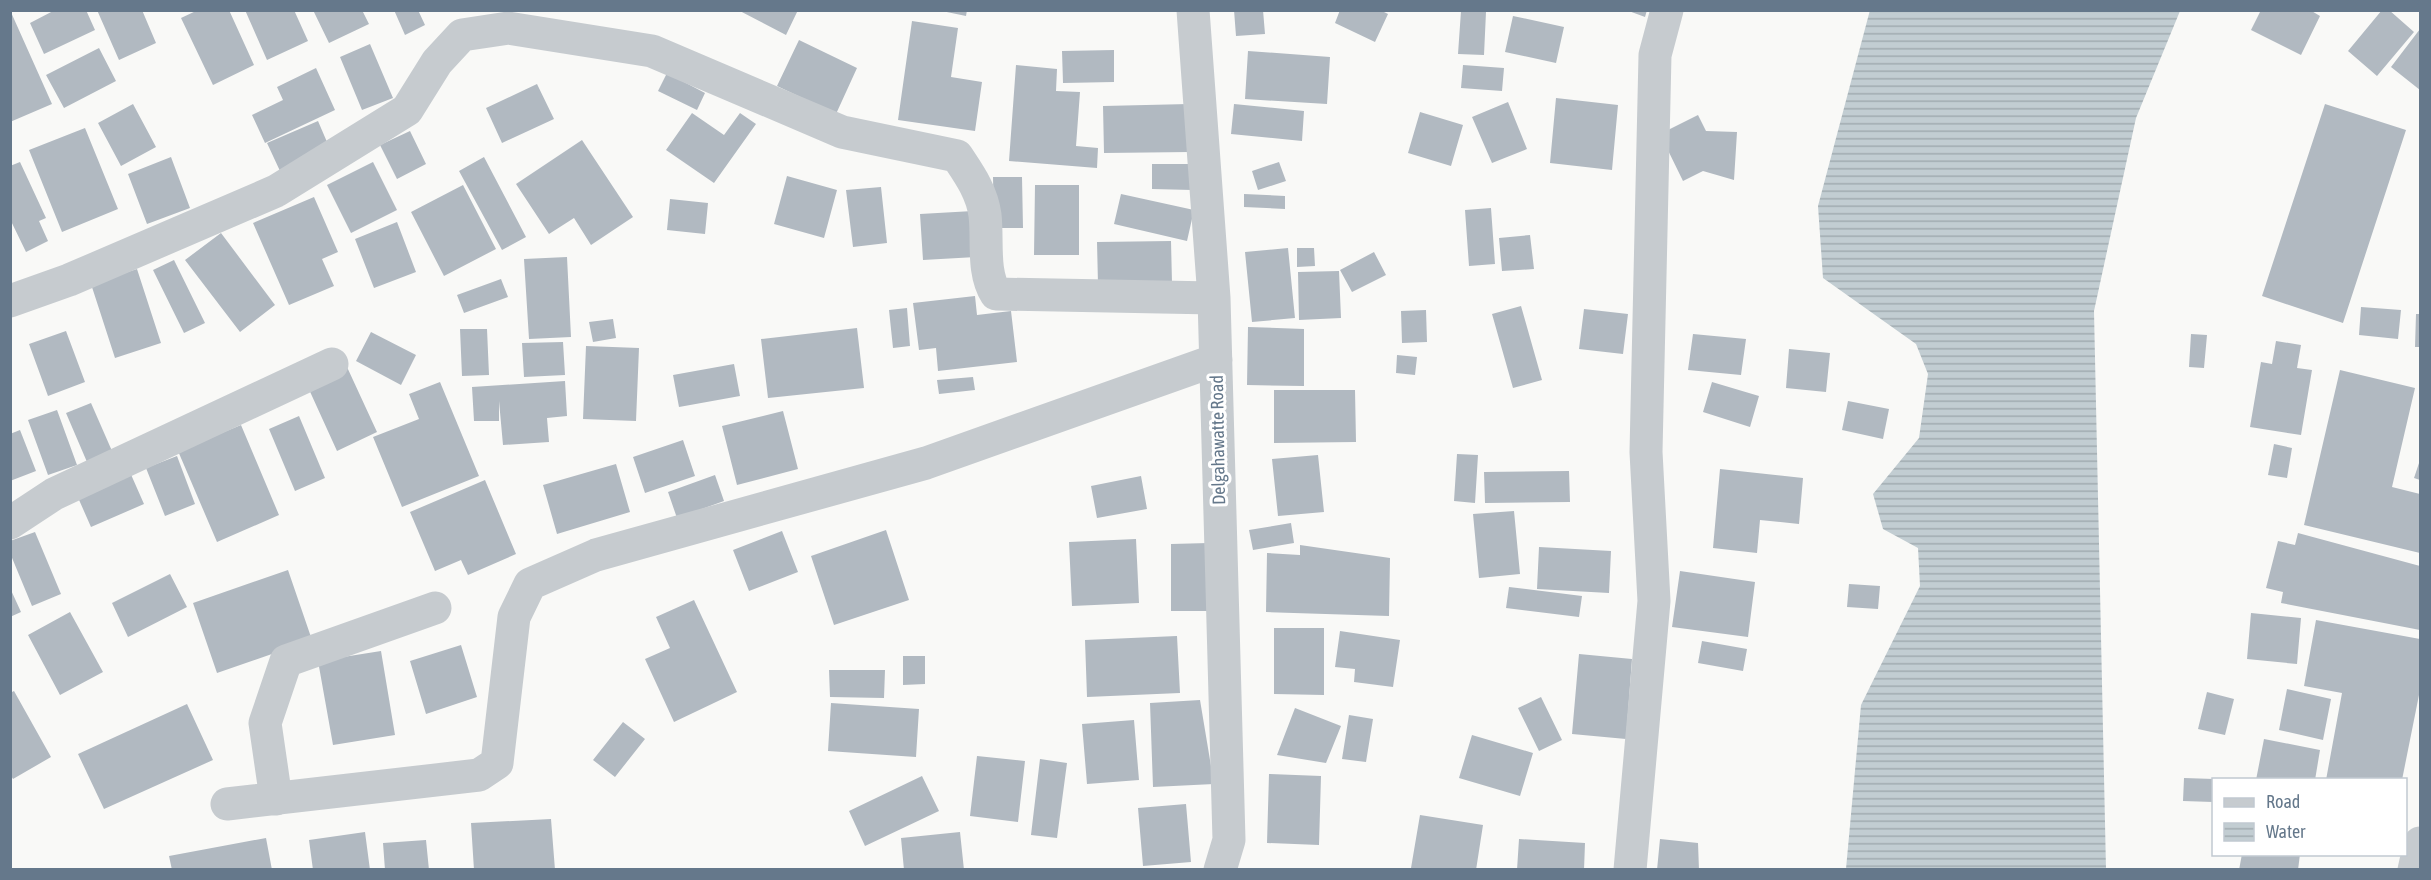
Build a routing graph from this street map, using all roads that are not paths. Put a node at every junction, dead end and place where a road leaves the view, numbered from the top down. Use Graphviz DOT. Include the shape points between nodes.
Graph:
graph roads {
  1 [pos="1193,10"];
  2 [pos="1666,10"];
  3 [pos="1214,298"];
  4 [pos="10,301"];
  5 [pos="1216,360"];
  6 [pos="332,364"];
  7 [pos="10,523"];
  8 [pos="435,608"];
  9 [pos="276,799"];
  10 [pos="227,804"];
  11 [pos="2421,843"];
  12 [pos="1220,870"];
  13 [pos="1630,870"];
  14 [pos="2414,870"];
  1 -- 3 [label="street, Delgahawatte Road"];
  2 -- 13 [label="street" via="1655,55 1647,440 1654,601"];
  3 -- 4 [label="street" via="996,294 989,284 985,213 974,181 957,156 842,132 652,51 508,28 462,35 437,62 407,110 276,191 69,280"];
  3 -- 5 [label="street, Delgahawatte Road"];
  5 -- 9 [label="street" via="926,463 596,555 530,584 514,617 497,763 479,775"];
  5 -- 12 [label="street, Delgahawatte Road" via="1229,840"];
  6 -- 7 [label="street" via="54,494"];
  8 -- 9 [label="street" via="286,661 265,723"];
  9 -- 10 [label="street"];
  11 -- 14 [label="street"];
}
